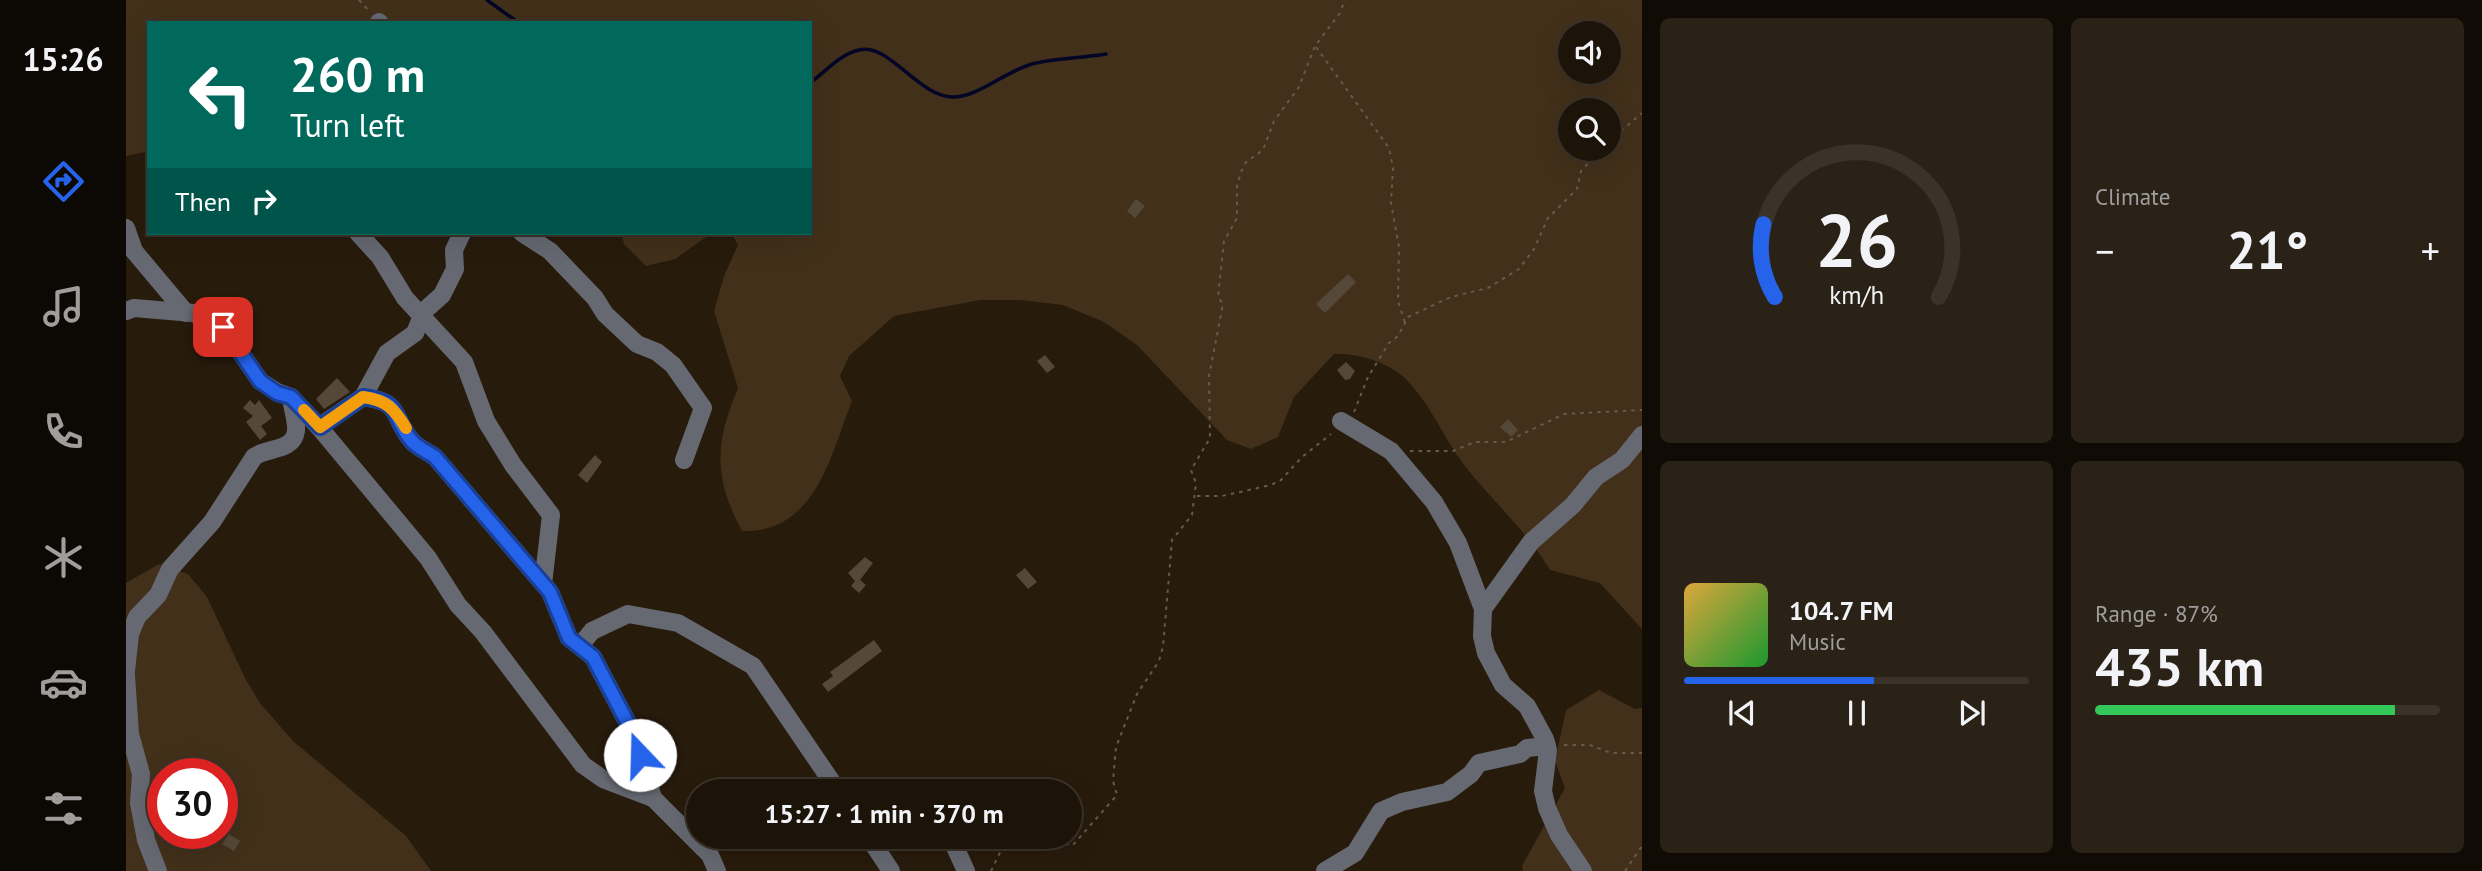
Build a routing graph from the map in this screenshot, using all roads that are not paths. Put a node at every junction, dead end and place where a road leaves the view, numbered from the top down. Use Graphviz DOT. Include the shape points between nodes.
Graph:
graph roads {
  1 [pos="126,228"];
  2 [pos="360,235"];
  3 [pos="461,235"];
  4 [pos="525,235"];
  5 [pos="126,311"];
  6 [pos="186,313"];
  7 [pos="423,316"];
  8 [pos="291,397"];
  9 [pos="363,397"];
  10 [pos="1342,421"];
  11 [pos="320,427"];
  12 [pos="1642,435"];
  13 [pos="684,460"];
  14 [pos="543,584"];
  15 [pos="1483,609"];
  16 [pos="580,646"];
  17 [pos="126,673"];
  18 [pos="128,740"];
  19 [pos="1547,746"];
  20 [pos="830,779"];
  21 [pos="653,798"];
  22 [pos="877,849"];
  23 [pos="956,849"];
  24 [pos="158,871"];
  25 [pos="717,871"];
  26 [pos="891,871"];
  27 [pos="966,871"];
  28 [pos="1325,871"];
  29 [pos="1583,871"];
  1 -- 6 [label="street" via="134,251"];
  2 -- 7 [label="street"];
  3 -- 7 [label="street" via="454,250 455,270 442,295"];
  4 -- 13 [label="street" via="550,251 637,344 673,365 696,397 703,408"];
  5 -- 6 [label="street"];
  6 -- 8 [label="street" via="223,327 260,381"];
  7 -- 9 [label="street" via="415,333 387,353"];
  7 -- 14 [label="street" via="464,362 486,421 551,515"];
  8 -- 11 [label="street"];
  8 -- 17 [label="street" via="296,430 292,441 254,457 212,522 170,569 158,595 137,617 130,634"];
  9 -- 11 [label="street"];
  9 -- 14 [label="street" via="393,407 411,440 435,457"];
  10 -- 15 [label="street" via="1391,451 1434,502 1461,551"];
  11 -- 21 [label="street" via="428,558 458,605 583,765 603,779"];
  12 -- 15 [label="street" via="1622,460 1596,477 1573,505 1531,542"];
  14 -- 16 [label="street" via="569,638"];
  15 -- 19 [label="street" via="1486,653 1503,685 1527,706"];
  16 -- 20 [label="street" via="592,631 628,614 678,623 753,666"];
  16 -- 21 [label="street" via="593,657 633,733"];
  17 -- 18 [label="street"];
  18 -- 24 [label="street" via="141,774 139,803"];
  19 -- 28 [label="street" via="1479,764 1447,792 1381,811 1354,853"];
  19 -- 29 [label="street" via="1546,808"];
  21 -- 25 [label="street" via="710,855"];
  22 -- 26 [label="street"];
  23 -- 27 [label="street"];
}
